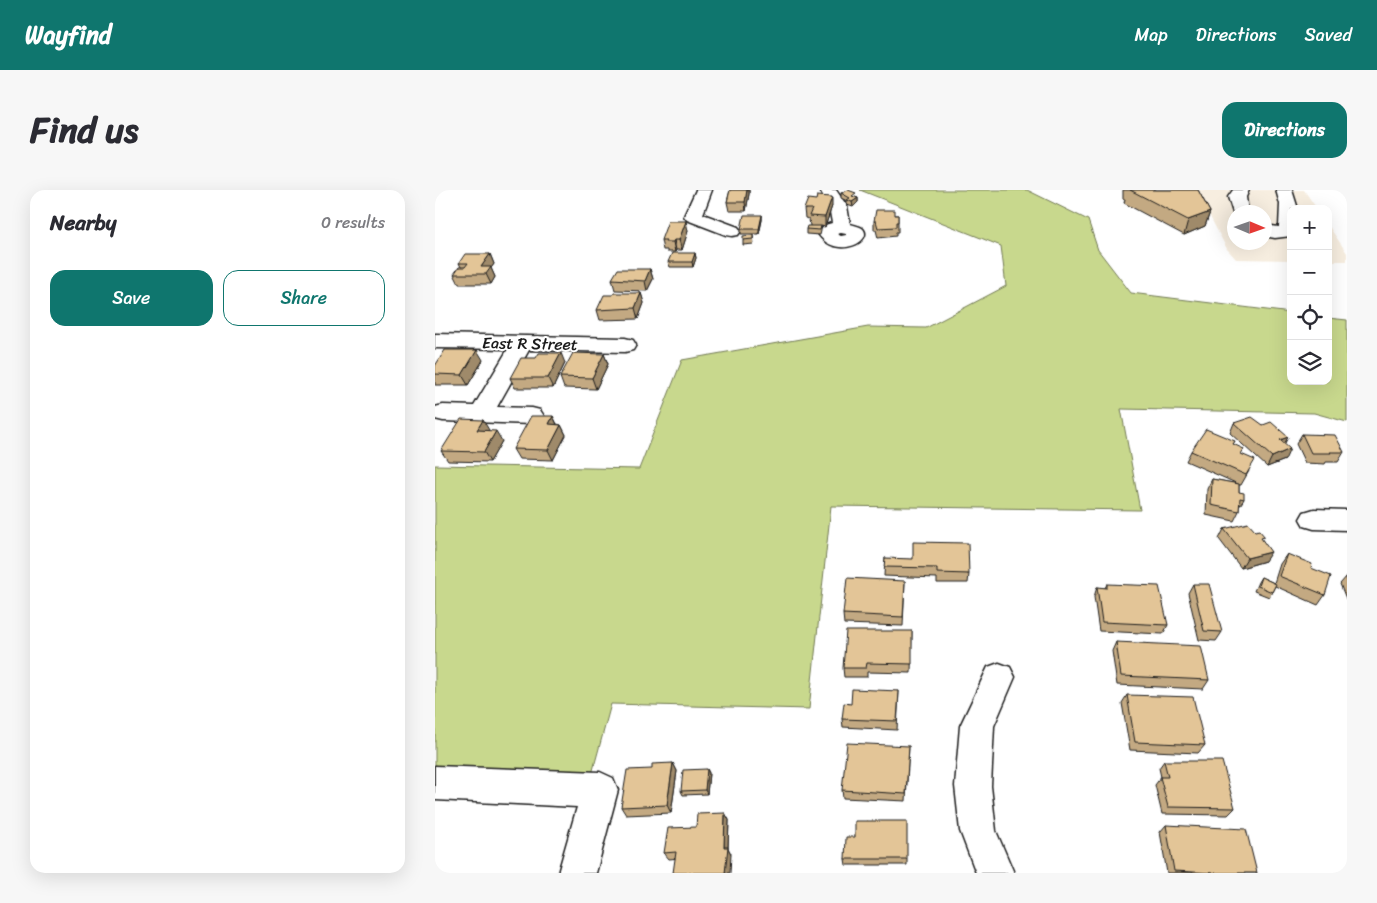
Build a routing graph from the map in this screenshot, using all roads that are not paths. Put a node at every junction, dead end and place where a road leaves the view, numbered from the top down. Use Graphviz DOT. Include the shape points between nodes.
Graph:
graph roads {
  1 [pos="704,190"];
  2 [pos="828,190"];
  3 [pos="1241,190"];
  4 [pos="1284,190"];
  5 [pos="1239,205"];
  6 [pos="842,227"];
  7 [pos="732,231"];
  8 [pos="1272,231"];
  9 [pos="435,341"];
  10 [pos="522,343"];
  11 [pos="625,345"];
  12 [pos="443,413"];
  13 [pos="481,414"];
  14 [pos="532,416"];
  15 [pos="1314,519"];
  16 [pos="1347,520"];
  17 [pos="999,677"];
  18 [pos="435,784"];
  19 [pos="577,873"];
  20 [pos="995,873"];
  1 -- 7 [label="street" via="693,216"];
  2 -- 6 [label="street" via="838,206"];
  3 -- 5 [label="street" via="1237,197"];
  4 -- 8 [label="street" via="1289,211 1288,231"];
  9 -- 10 [label="street, East R Street"];
  10 -- 11 [label="street, East R Street"];
  10 -- 13 [label="street"];
  12 -- 13 [label="street"];
  13 -- 14 [label="street"];
  15 -- 16 [label="street"];
  17 -- 20 [label="street" via="977,726 973,786 978,831"];
  18 -- 19 [label="street" via="600,790"];
}
